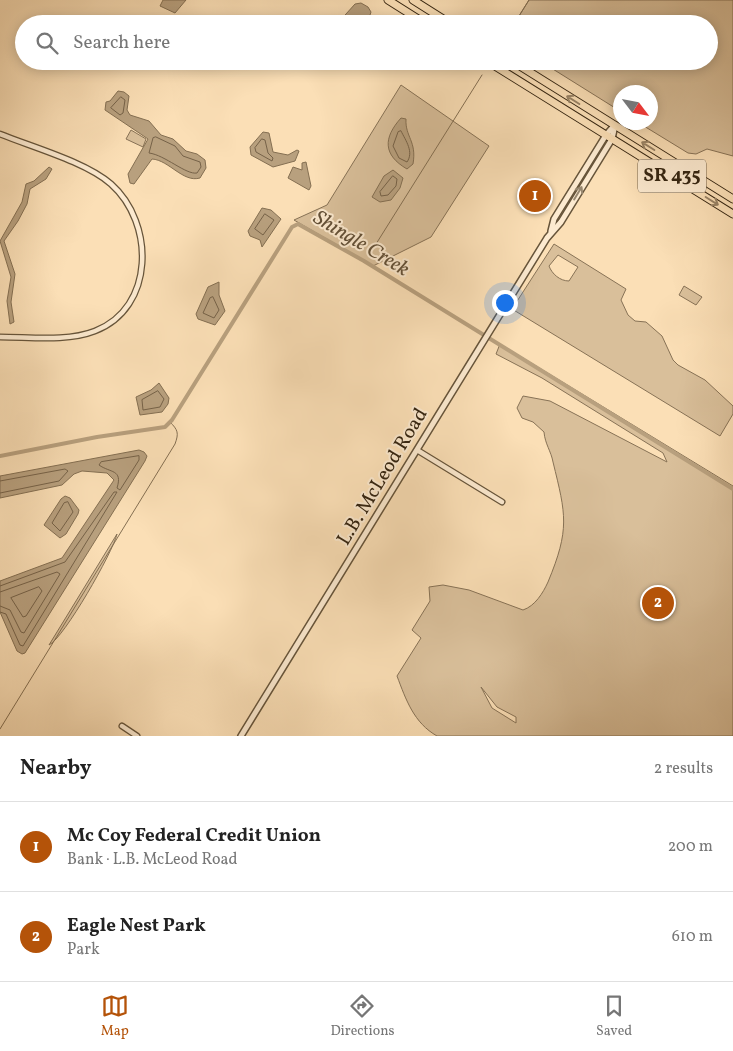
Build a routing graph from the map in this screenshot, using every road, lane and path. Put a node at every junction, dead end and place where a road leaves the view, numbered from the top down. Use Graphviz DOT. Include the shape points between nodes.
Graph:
graph roads {
  1 [pos="413,0"];
  2 [pos="393,1"];
  3 [pos="413,15"];
  4 [pos="437,15"];
  5 [pos="501,70"];
  6 [pos="526,70"];
  7 [pos="613,124"];
  8 [pos="613,129"];
  9 [pos="623,130"];
  10 [pos="0,134"];
  11 [pos="609,137"];
  12 [pos="733,199"];
  13 [pos="733,214"];
  14 [pos="0,337"];
  15 [pos="417,450"];
  16 [pos="502,502"];
  17 [pos="122,726"];
  18 [pos="137,736"];
  19 [pos="241,736"];
  1 -- 4 [label="main road"];
  2 -- 3 [label="main road"];
  5 -- 11 [label="main road, SR 435"];
  7 -- 6 [label="main road, SR 435, one-way"];
  8 -- 11 [label="street, L.B. McLeod Road"];
  12 -- 9 [label="main road, SR 435, one-way"];
  10 -- 14 [label="street" via="89,170 110,183 135,217 143,254 140,278 133,296 106,326 77,336"];
  11 -- 13 [label="main road, SR 435, one-way"];
  11 -- 15 [label="street, L.B. McLeod Road" via="554,219 550,232"];
  15 -- 16 [label="street"];
  15 -- 19 [label="street, L.B. McLeod Road"];
  17 -- 18 [label="street"];
}
